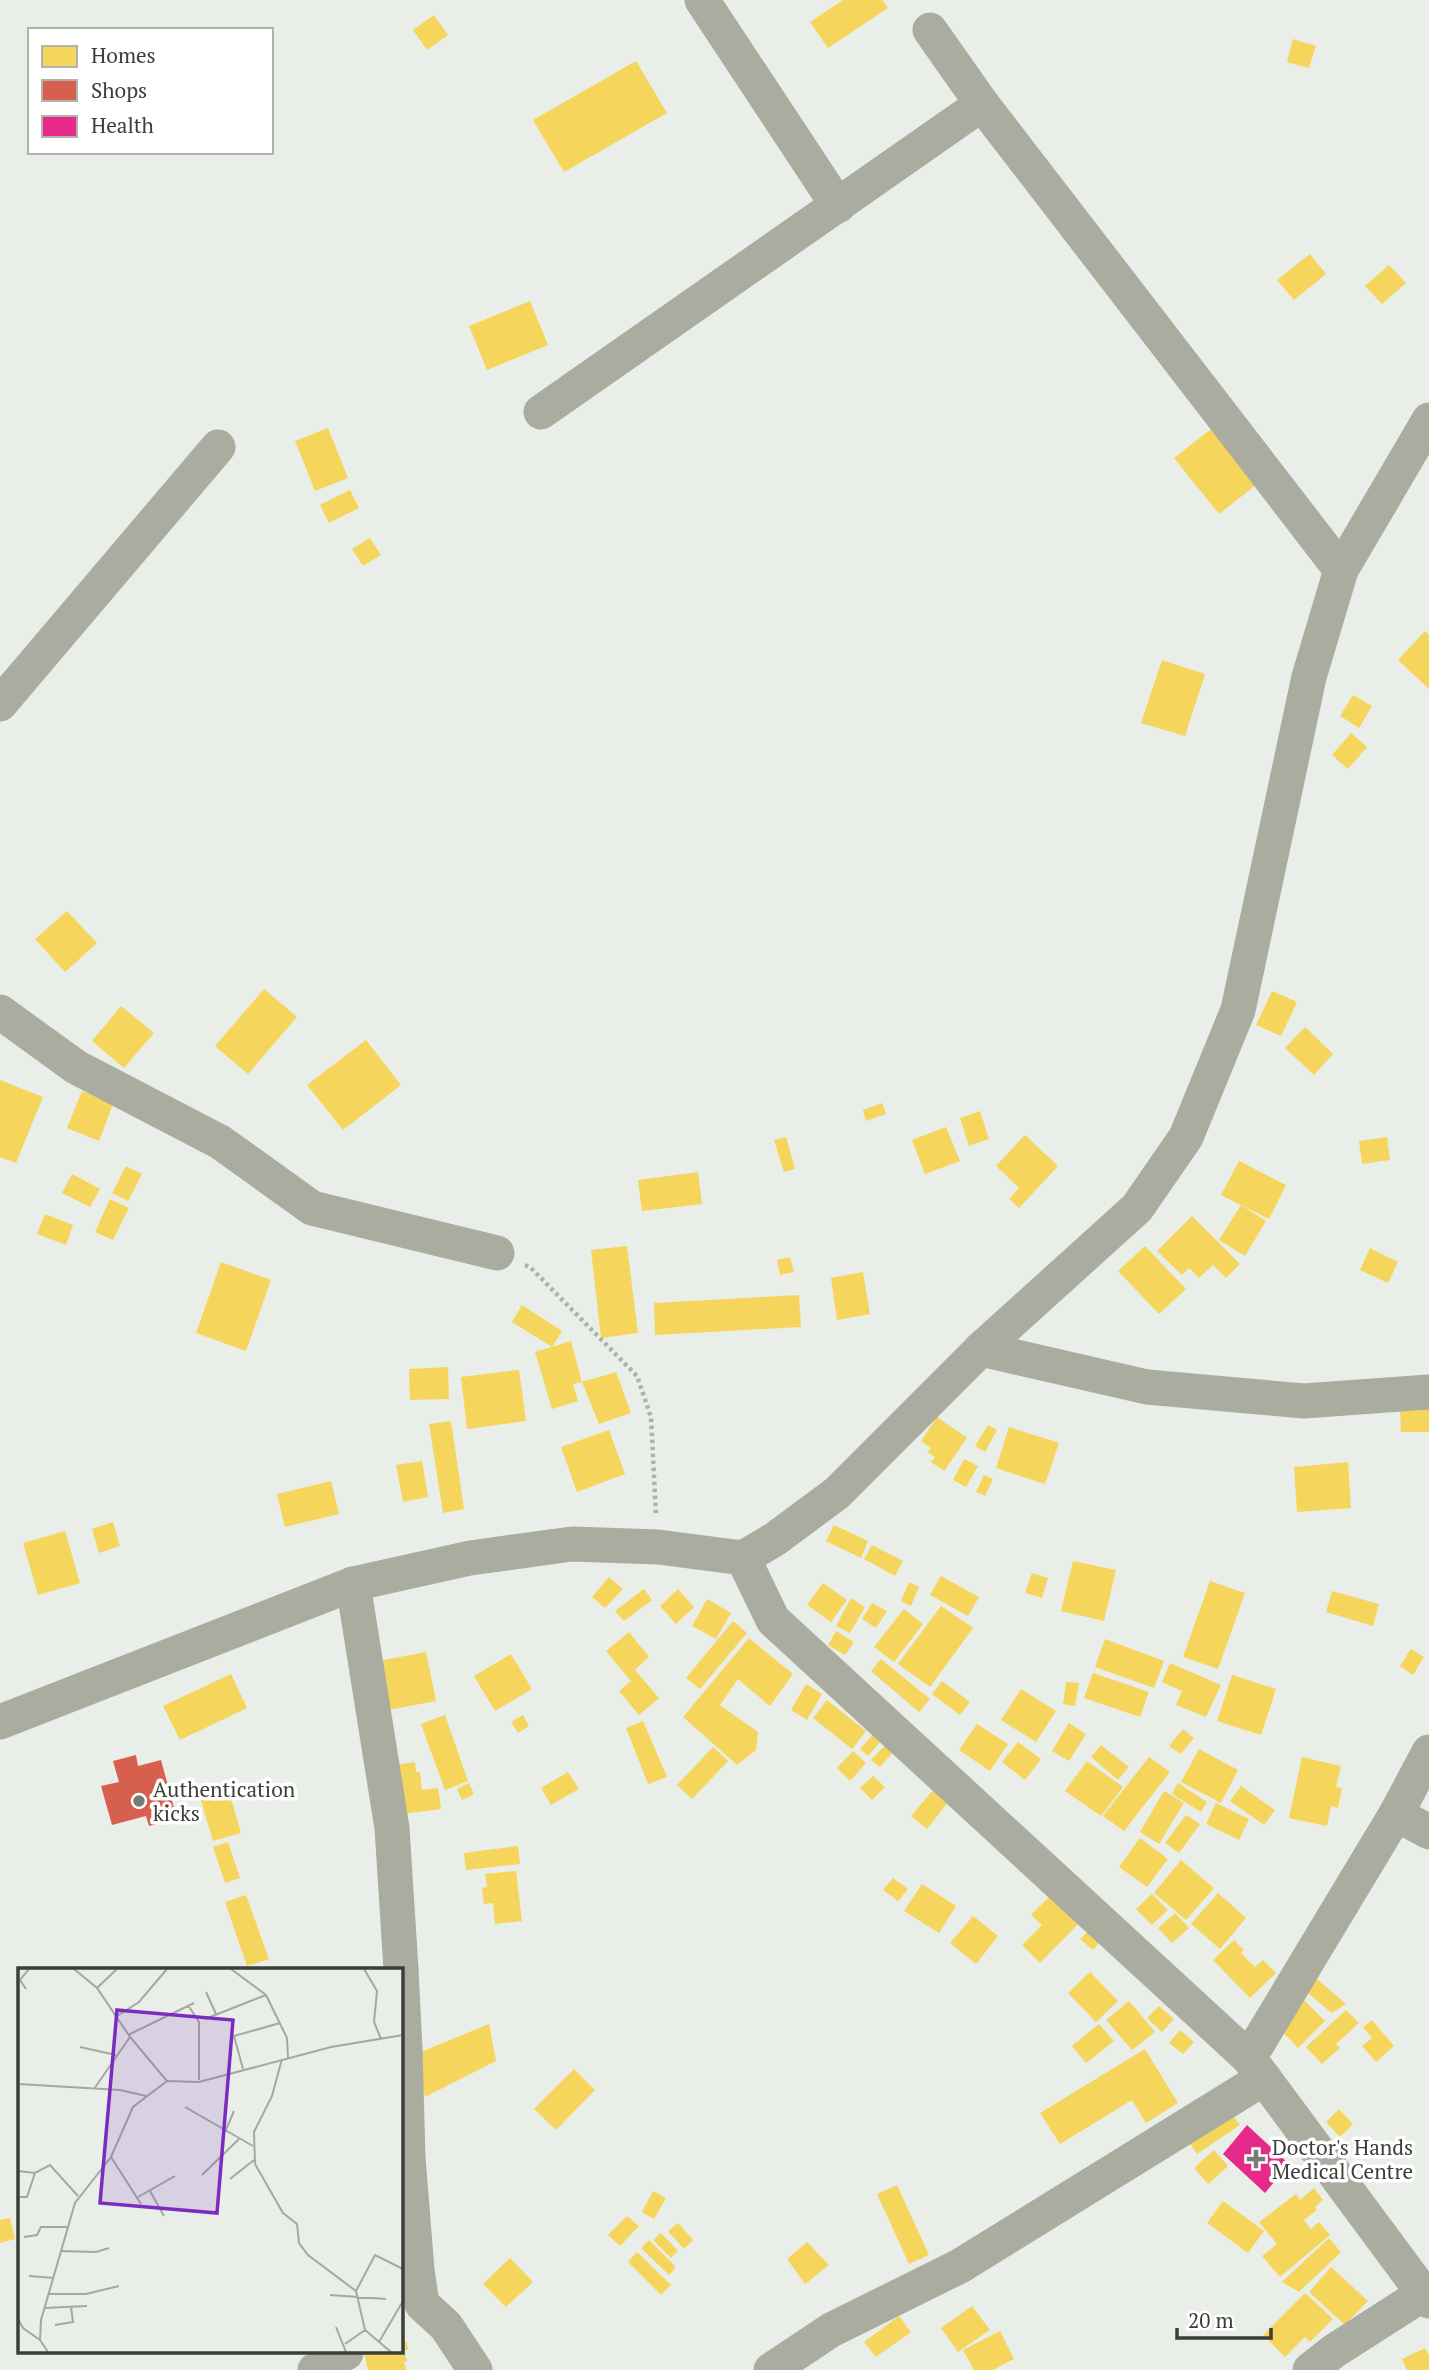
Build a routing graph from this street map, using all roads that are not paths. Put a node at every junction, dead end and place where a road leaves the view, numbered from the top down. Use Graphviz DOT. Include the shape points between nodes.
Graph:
graph roads {
  1 [pos="702,0"];
  2 [pos="930,30"];
  3 [pos="982,104"];
  4 [pos="838,206"];
  5 [pos="541,412"];
  6 [pos="1429,419"];
  7 [pos="218,447"];
  8 [pos="1341,570"];
  9 [pos="0,704"];
  10 [pos="0,1012"];
  11 [pos="497,1253"];
  12 [pos="982,1349"];
  13 [pos="1429,1392"];
  14 [pos="743,1558"];
  15 [pos="353,1584"];
  16 [pos="0,1722"];
  17 [pos="1429,1752"];
  18 [pos="1396,1814"];
  19 [pos="1429,1832"];
  20 [pos="401,1968"];
  21 [pos="402,1990"];
  22 [pos="1256,2068"];
  23 [pos="1426,2298"];
  24 [pos="346,2353"];
  25 [pos="315,2370"];
  26 [pos="475,2370"];
  27 [pos="771,2370"];
  28 [pos="1310,2370"];
  1 -- 4 [label="street"];
  2 -- 3 [label="street"];
  3 -- 4 [label="street"];
  3 -- 8 [label="street"];
  4 -- 5 [label="street"];
  6 -- 8 [label="street"];
  7 -- 9 [label="street"];
  8 -- 12 [label="street" via="1309,677 1238,1010 1186,1136 1138,1208"];
  10 -- 11 [label="street" via="76,1067 220,1142 312,1208"];
  12 -- 13 [label="street" via="1147,1387 1304,1401"];
  12 -- 14 [label="street" via="837,1493"];
  14 -- 15 [label="street" via="658,1547 572,1544 470,1558"];
  14 -- 22 [label="street" via="773,1620"];
  15 -- 16 [label="street"];
  15 -- 20 [label="street" via="392,1828"];
  17 -- 18 [label="street"];
  18 -- 19 [label="street"];
  18 -- 22 [label="street"];
  21 -- 26 [label="street" via="408,2158 422,2304 446,2326"];
  22 -- 23 [label="street"];
  22 -- 27 [label="street" via="960,2266 831,2330"];
  23 -- 28 [label="street"];
  24 -- 25 [label="street"];
}
